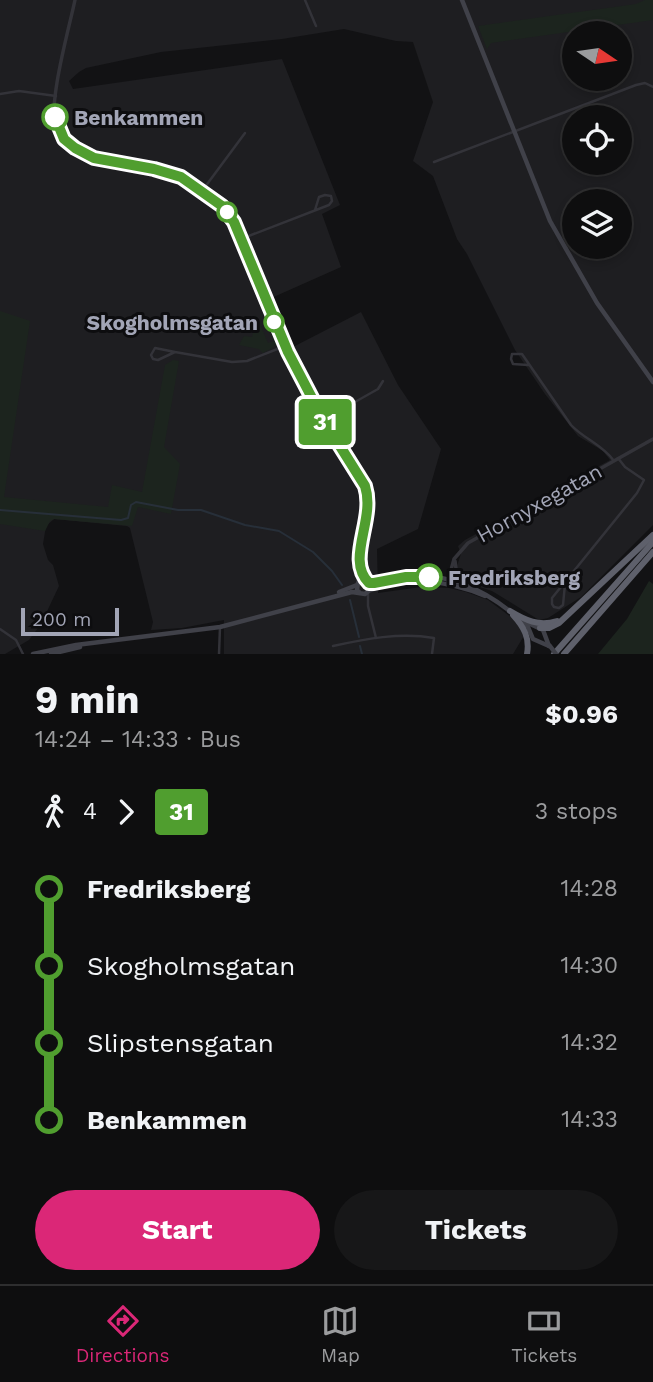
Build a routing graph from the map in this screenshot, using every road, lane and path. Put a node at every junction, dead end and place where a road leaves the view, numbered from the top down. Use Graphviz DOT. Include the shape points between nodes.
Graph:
graph roads {
  1 [pos="75,0"];
  2 [pos="306,0"];
  3 [pos="462,0"];
  4 [pos="316,26"];
  5 [pos="653,88"];
  6 [pos="0,94"];
  7 [pos="56,96"];
  8 [pos="514,132"];
  9 [pos="245,133"];
  10 [pos="434,162"];
  11 [pos="202,191"];
  12 [pos="315,210"];
  13 [pos="241,239"];
  14 [pos="285,346"];
  15 [pos="175,352"];
  16 [pos="512,363"];
  17 [pos="528,365"];
  18 [pos="508,368"];
  19 [pos="383,381"];
  20 [pos="653,382"];
  21 [pos="323,419"];
  22 [pos="653,439"];
  23 [pos="616,460"];
  24 [pos="653,535"];
  25 [pos="653,542"];
  26 [pos="653,552"];
  27 [pos="456,555"];
  28 [pos="358,561"];
  29 [pos="455,568"];
  30 [pos="368,582"];
  31 [pos="450,583"];
  32 [pos="358,584"];
  33 [pos="565,584"];
  34 [pos="471,587"];
  35 [pos="369,592"];
  36 [pos="361,594"];
  37 [pos="315,600"];
  38 [pos="496,600"];
  39 [pos="369,606"];
  40 [pos="510,611"];
  41 [pos="565,617"];
  42 [pos="519,618"];
  43 [pos="220,627"];
  44 [pos="540,628"];
  45 [pos="0,629"];
  46 [pos="531,635"];
  47 [pos="376,638"];
  48 [pos="108,641"];
  49 [pos="332,646"];
  50 [pos="549,646"];
  51 [pos="23,654"];
  52 [pos="33,654"];
  53 [pos="51,654"];
  54 [pos="219,654"];
  55 [pos="432,654"];
  56 [pos="528,654"];
  57 [pos="555,654"];
  58 [pos="566,654"];
  1 -- 7 [label="street"];
  2 -- 4 [label="street"];
  3 -- 8 [label="main road"];
  5 -- 8 [label="street" via="642,83"];
  6 -- 7 [label="street" via="19,91"];
  7 -- 11 [label="street" via="55,117 62,140 73,152 172,173"];
  8 -- 10 [label="street"];
  8 -- 20 [label="main road" via="564,249"];
  9 -- 11 [label="street"];
  11 -- 13 [label="street" via="226,210"];
  12 -- 12 [label="street" via="329,205 331,196 318,197"];
  12 -- 13 [label="street"];
  13 -- 14 [label="street"];
  14 -- 15 [label="street" via="243,362"];
  14 -- 21 [label="street"];
  15 -- 15 [label="street" via="158,360 152,358 155,348"];
  16 -- 17 [label="street"];
  16 -- 17 [label="street" via="512,354 518,353"];
  16 -- 18 [label="street"];
  17 -- 23 [label="street" via="578,432"];
  19 -- 21 [label="street" via="377,389"];
  21 -- 28 [label="street" via="366,492 368,514"];
  22 -- 23 [label="street, Hornyxegatan"];
  23 -- 27 [label="street, Hornyxegatan" via="468,543"];
  23 -- 33 [label="street" via="644,480"];
  24 -- 41 [label="highway"];
  25 -- 57 [label="highway"];
  26 -- 58 [label="highway"];
  27 -- 29 [label="street"];
  27 -- 31 [label="street, Hornyxegatan"];
  28 -- 30 [label="street"];
  28 -- 32 [label="street"];
  29 -- 31 [label="street"];
  29 -- 34 [label="street"];
  30 -- 31 [label="main road" via="415,576"];
  30 -- 32 [label="main road"];
  30 -- 35 [label="main road"];
  31 -- 34 [label="main road"];
  31 -- 35 [label="main road" via="405,582"];
  31 -- 38 [label="main road"];
  32 -- 36 [label="main road"];
  32 -- 37 [label="main road"];
  33 -- 33 [label="street" via="552,598 554,607 563,605"];
  34 -- 38 [label="main road"];
  35 -- 36 [label="main road"];
  35 -- 39 [label="street"];
  36 -- 37 [label="main road"];
  36 -- 39 [label="street"];
  37 -- 43 [label="main road"];
  38 -- 40 [label="main road"];
  39 -- 47 [label="street"];
  40 -- 41 [label="highway" via="538,624"];
  40 -- 42 [label="main road"];
  40 -- 56 [label="highway" via="525,630"];
  41 -- 44 [label="highway" via="553,627"];
  42 -- 44 [label="main road"];
  42 -- 46 [label="main road"];
  43 -- 48 [label="main road"];
  43 -- 54 [label="street"];
  44 -- 46 [label="main road" via="533,629"];
  44 -- 50 [label="main road"];
  45 -- 51 [label="street" via="16,640"];
  46 -- 50 [label="main road"];
  46 -- 56 [label="highway"];
  47 -- 49 [label="street"];
  47 -- 55 [label="street" via="434,638"];
  48 -- 52 [label="main road"];
  48 -- 53 [label="main road"];
  50 -- 57 [label="main road, bridge"];
}
